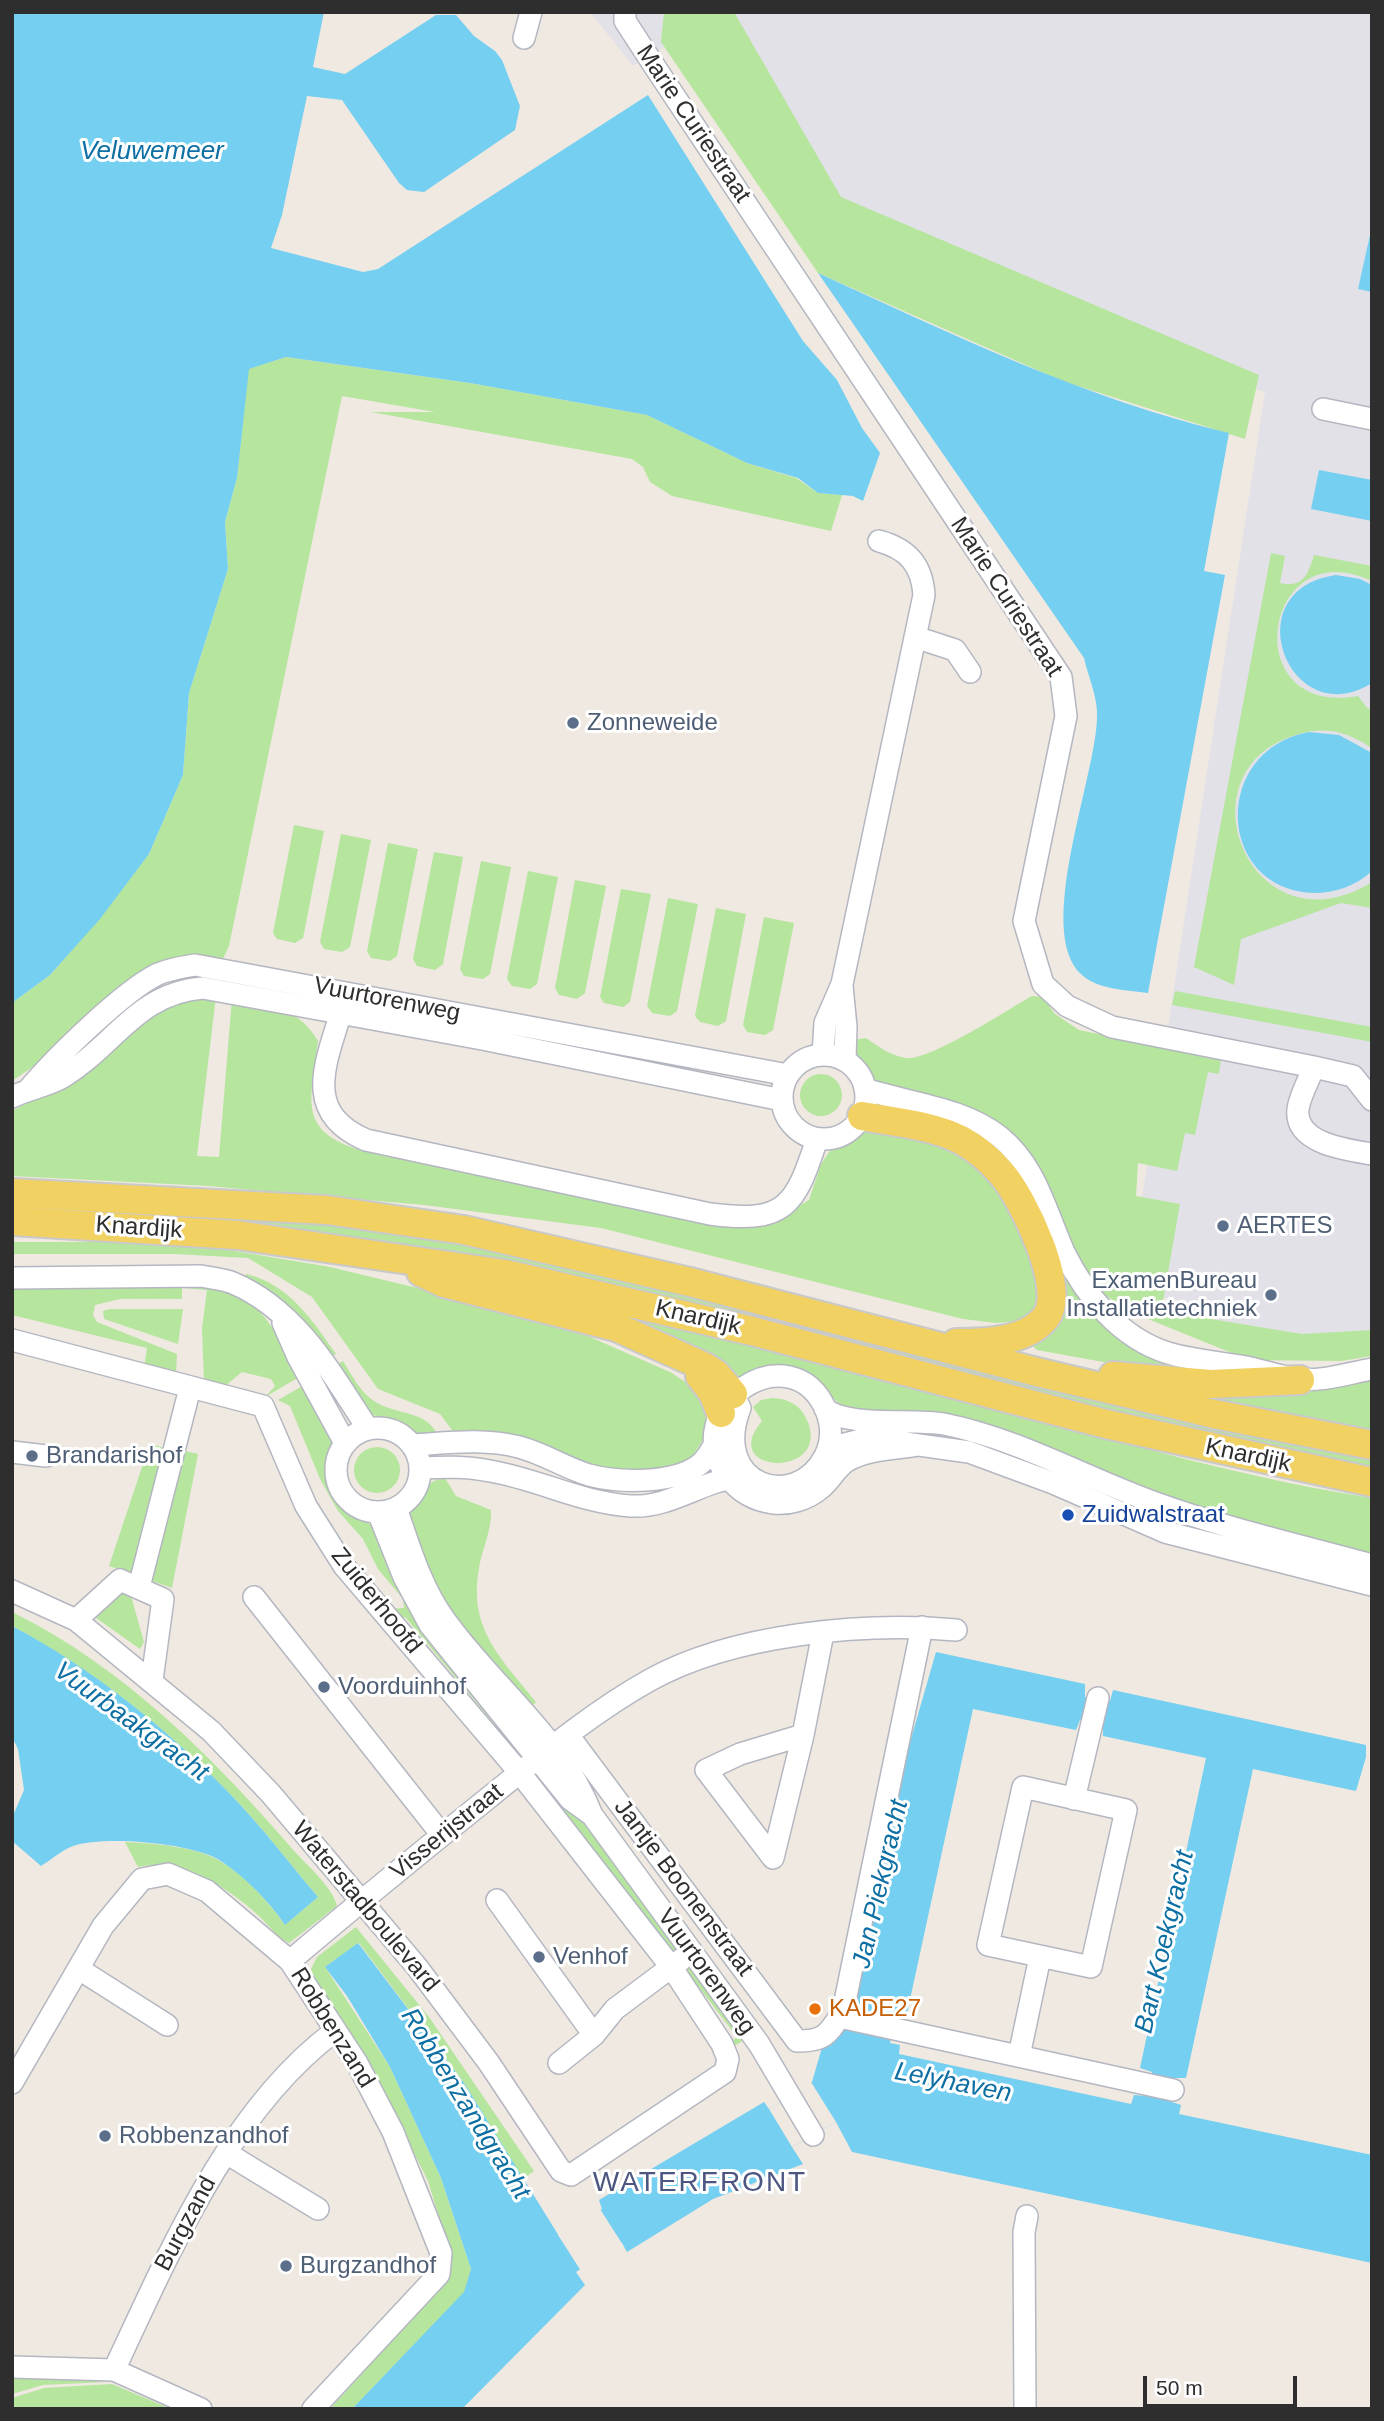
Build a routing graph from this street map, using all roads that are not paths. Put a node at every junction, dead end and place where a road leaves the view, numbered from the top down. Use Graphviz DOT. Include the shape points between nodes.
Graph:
graph roads {
  1 [pos="531,12"];
  2 [pos="625,12"];
  3 [pos="524,38"];
  4 [pos="1323,409"];
  5 [pos="1372,419"];
  6 [pos="879,541"];
  7 [pos="915,637"];
  8 [pos="970,672"];
  9 [pos="842,984"];
  10 [pos="346,993"];
  11 [pos="341,1014"];
  12 [pos="823,1055"];
  13 [pos="845,1059"];
  14 [pos="1314,1067"];
  15 [pos="788,1075"];
  16 [pos="20,1093"];
  17 [pos="782,1100"];
  18 [pos="1372,1100"];
  19 [pos="864,1102"];
  20 [pos="817,1139"];
  21 [pos="1372,1154"];
  22 [pos="12,1193"];
  23 [pos="12,1221"];
  24 [pos="380,1254"];
  25 [pos="12,1278"];
  26 [pos="280,1314"];
  27 [pos="12,1340"];
  28 [pos="932,1344"];
  29 [pos="1372,1369"];
  30 [pos="1037,1372"];
  31 [pos="1300,1380"];
  32 [pos="190,1388"];
  33 [pos="727,1404"];
  34 [pos="825,1409"];
  35 [pos="368,1429"];
  36 [pos="345,1443"];
  37 [pos="715,1443"];
  38 [pos="1372,1445"];
  39 [pos="412,1446"];
  40 [pos="12,1452"];
  41 [pos="46,1456"];
  42 [pos="829,1465"];
  43 [pos="420,1468"];
  44 [pos="1372,1482"];
  45 [pos="741,1483"];
  46 [pos="387,1510"];
  47 [pos="1372,1565"];
  48 [pos="1372,1585"];
  49 [pos="139,1587"];
  50 [pos="12,1591"];
  51 [pos="254,1597"];
  52 [pos="76,1620"];
  53 [pos="922,1627"];
  54 [pos="956,1630"];
  55 [pos="822,1633"];
  56 [pos="152,1680"];
  57 [pos="1098,1698"];
  58 [pos="803,1735"];
  59 [pos="553,1746"];
  60 [pos="520,1773"];
  61 [pos="1074,1799"];
  62 [pos="442,1835"];
  63 [pos="496,1900"];
  64 [pos="362,1901"];
  65 [pos="690,1952"];
  66 [pos="1040,1956"];
  67 [pos="290,1961"];
  68 [pos="672,1968"];
  69 [pos="79,1969"];
  70 [pos="840,2017"];
  71 [pos="167,2025"];
  72 [pos="335,2031"];
  73 [pos="594,2035"];
  74 [pos="1019,2056"];
  75 [pos="559,2063"];
  76 [pos="12,2083"];
  77 [pos="1173,2090"];
  78 [pos="813,2135"];
  79 [pos="228,2154"];
  80 [pos="318,2209"];
  81 [pos="1027,2216"];
  82 [pos="12,2367"];
  83 [pos="114,2371"];
  84 [pos="201,2409"];
  85 [pos="313,2409"];
  86 [pos="1025,2409"];
  1 -- 3 [label="street"];
  2 -- 14 [label="street, Marie Curiestraat" via="625,21 664,81 1061,677 1066,716 1024,921 1043,984 1067,1006 1112,1027"];
  4 -- 5 [label="street"];
  6 -- 7 [label="street" via="907,554 923,578"];
  7 -- 8 [label="street" via="955,650"];
  7 -- 9 [label="street"];
  9 -- 12 [label="street" via="825,1023"];
  9 -- 13 [label="street"];
  10 -- 11 [label="street"];
  10 -- 15 [label="street, Vuurtorenweg"];
  10 -- 16 [label="street, Vuurtorenweg" via="227,969 178,967 130,993"];
  11 -- 16 [label="street, Vuurtorenweg" via="223,991 185,990 151,1003 61,1079"];
  11 -- 17 [label="street, Vuurtorenweg"];
  11 -- 20 [label="street" via="324,1077 323,1100 344,1131 366,1140 747,1219 790,1201 800,1188"];
  12 -- 13 [label="street"];
  12 -- 15 [label="street" via="803,1060"];
  13 -- 19 [label="street" via="856,1069"];
  14 -- 18 [label="street, Marie Curiestraat" via="1353,1076"];
  14 -- 21 [label="street" via="1298,1110 1300,1122 1314,1138 1331,1147"];
  15 -- 17 [label="street"];
  17 -- 20 [label="street" via="793,1126"];
  19 -- 20 [label="street" via="843,1134"];
  19 -- 28 [label="main road" via="960,1140 1002,1174 1018,1196 1052,1283 1054,1300 1037,1326 1003,1339"];
  19 -- 31 [label="street" via="895,1100 947,1110 1001,1138 1023,1162 1042,1195 1064,1252 1084,1287 1106,1315 1144,1342 1166,1352"];
  22 -- 28 [label="main road, Knardijk" via="327,1210 464,1230"];
  23 -- 24 [label="main road, Knardijk" via="237,1236"];
  24 -- 33 [label="main road" via="444,1283 616,1327 681,1356"];
  24 -- 44 [label="main road, Knardijk" via="505,1274 702,1319 1107,1424"];
  25 -- 26 [label="street" via="201,1276 232,1282"];
  26 -- 35 [label="street" via="315,1348"];
  26 -- 36 [label="street"];
  27 -- 32 [label="street"];
  28 -- 30 [label="main road, Knardijk"];
  29 -- 31 [label="street"];
  30 -- 31 [label="main road" via="1211,1384"];
  30 -- 38 [label="main road, Knardijk"];
  32 -- 49 [label="street"];
  32 -- 60 [label="street, Zuiderhoofd" via="263,1406 306,1506 344,1566"];
  33 -- 34 [label="street" via="757,1379 777,1376 806,1386"];
  33 -- 37 [label="street"];
  33 -- 45 [label="street" via="740,1408 733,1450"];
  34 -- 42 [label="street" via="830,1429"];
  34 -- 47 [label="street" via="842,1419 923,1420 974,1430 1188,1514"];
  35 -- 36 [label="street"];
  35 -- 39 [label="street" via="400,1434"];
  36 -- 46 [label="street" via="336,1460 336,1479 345,1497 360,1508"];
  37 -- 39 [label="street" via="699,1465 685,1472 623,1479 589,1475 521,1447 485,1440"];
  37 -- 45 [label="street" via="721,1466"];
  39 -- 43 [label="street"];
  40 -- 41 [label="street"];
  42 -- 45 [label="street" via="820,1489 789,1503 765,1502"];
  42 -- 48 [label="street" via="861,1454 919,1445 970,1451 1165,1532"];
  43 -- 45 [label="street" via="491,1471 593,1503 650,1506"];
  43 -- 46 [label="street" via="413,1492"];
  46 -- 59 [label="street, Vuurtorenweg" via="404,1577 430,1625"];
  49 -- 52 [label="street" via="120,1580"];
  49 -- 56 [label="street" via="163,1599"];
  50 -- 52 [label="street, Waterstadboulevard"];
  51 -- 62 [label="street"];
  52 -- 56 [label="street, Waterstadboulevard"];
  53 -- 54 [label="street, Visserijstraat"];
  53 -- 55 [label="street, Visserijstraat"];
  53 -- 70 [label="street"];
  55 -- 58 [label="street"];
  55 -- 59 [label="street, Visserijstraat" via="762,1642 696,1660 651,1680"];
  56 -- 64 [label="street, Waterstadboulevard" via="246,1767"];
  57 -- 61 [label="street"];
  58 -- 58 [label="street" via="740,1754 706,1770 773,1858"];
  59 -- 60 [label="street, Visserijstraat"];
  59 -- 65 [label="street, Vuurtorenweg" via="570,1799 592,1815"];
  59 -- 70 [label="street, Jantje Boonenstraat" via="797,2041 816,2041 829,2034"];
  60 -- 62 [label="street, Visserijstraat"];
  60 -- 68 [label="street, Zuiderhoofd"];
  61 -- 66 [label="street" via="1126,1810 1091,1967"];
  61 -- 66 [label="street" via="1023,1787 988,1945"];
  62 -- 64 [label="street, Visserijstraat"];
  63 -- 73 [label="street"];
  64 -- 67 [label="street, Visserijstraat"];
  64 -- 68 [label="street, Waterstadboulevard" via="489,2063 553,2162 571,2175 724,2072 728,2059 722,2044"];
  65 -- 68 [label="street"];
  65 -- 78 [label="street, Vuurtorenweg" via="759,2044"];
  66 -- 74 [label="street"];
  67 -- 69 [label="street, Robbenzand" via="207,1891 167,1874 142,1878 126,1895"];
  67 -- 72 [label="street, Robbenzand"];
  68 -- 73 [label="street" via="615,2009"];
  69 -- 71 [label="street"];
  69 -- 76 [label="street, Robbenzand"];
  70 -- 74 [label="street"];
  72 -- 79 [label="street, Burgzand" via="300,2060"];
  72 -- 85 [label="street, Robbenzand" via="393,2132 442,2263 439,2274"];
  73 -- 75 [label="street"];
  74 -- 77 [label="street"];
  79 -- 80 [label="street"];
  79 -- 83 [label="street, Burgzand" via="210,2177 170,2251"];
  81 -- 86 [label="street"];
  82 -- 83 [label="street"];
  83 -- 84 [label="street"];
}
